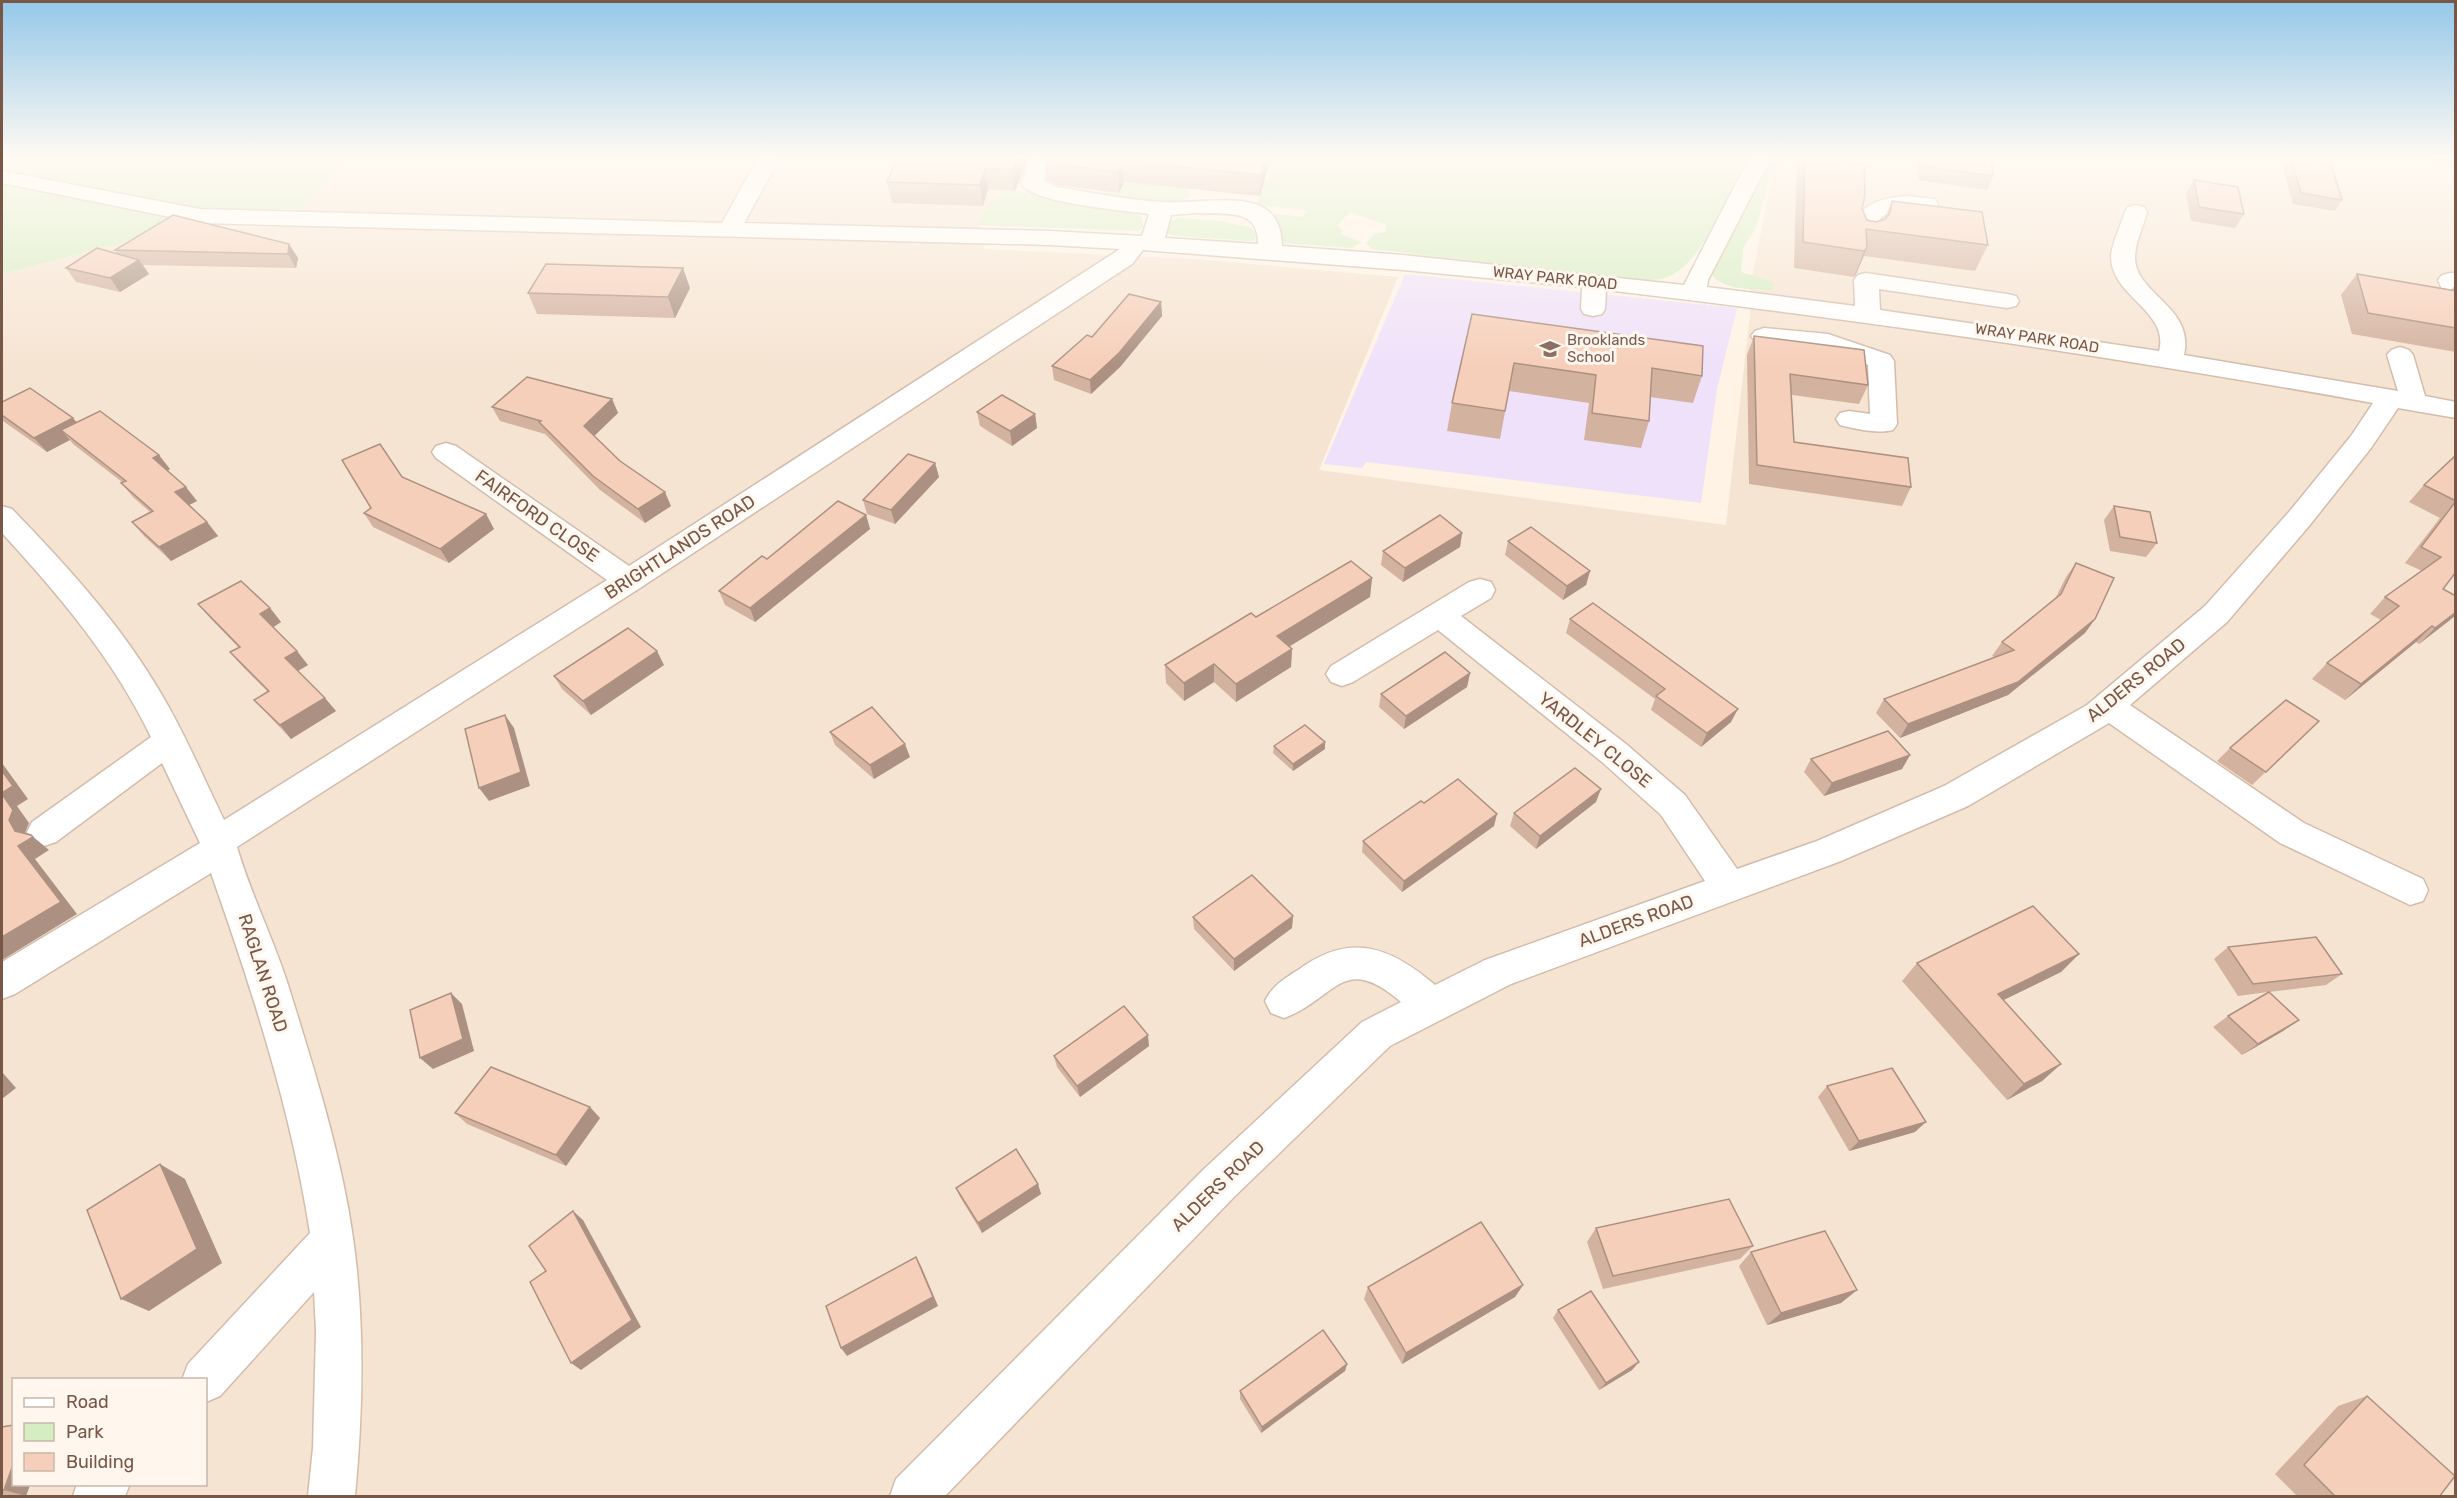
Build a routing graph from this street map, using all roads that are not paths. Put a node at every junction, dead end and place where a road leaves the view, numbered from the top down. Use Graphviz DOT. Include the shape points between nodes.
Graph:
graph roads {
  1 [pos="574,226"];
  2 [pos="731,226"];
  3 [pos="1154,226"];
  4 [pos="1267,226"];
  5 [pos="1724,226"];
  6 [pos="1865,226"];
  7 [pos="2132,226"];
  8 [pos="729,230"];
  9 [pos="1143,243"];
  10 [pos="1270,252"];
  11 [pos="1865,258"];
  12 [pos="2456,280"];
  13 [pos="1594,282"];
  14 [pos="1695,292"];
  15 [pos="2456,296"];
  16 [pos="2007,301"];
  17 [pos="1815,307"];
  18 [pos="1593,309"];
  19 [pos="1868,314"];
  20 [pos="1764,336"];
  21 [pos="1828,342"];
  22 [pos="2400,355"];
  23 [pos="2170,359"];
  24 [pos="2401,400"];
  25 [pos="2456,410"];
  26 [pos="1849,419"];
  27 [pos="446,452"];
  28 [pos="2,516"];
  29 [pos="629,580"];
  30 [pos="1480,590"];
  31 [pos="1438,615"];
  32 [pos="1342,674"];
  33 [pos="2108,706"];
  34 [pos="168,743"];
  35 [pos="44,832"];
  36 [pos="218,846"];
  37 [pos="1729,887"];
  38 [pos="2410,890"];
  39 [pos="2,982"];
  40 [pos="1284,1002"];
  41 [pos="1432,1006"];
  42 [pos="332,1240"];
  43 [pos="206,1378"];
  44 [pos="331,1497"];
  45 [pos="913,1497"];
  1 -- 8 [label="street, WRAY PARK ROAD"];
  2 -- 8 [label="street"];
  3 -- 9 [label="street"];
  4 -- 10 [label="street"];
  5 -- 14 [label="street" via="1696,280"];
  6 -- 11 [label="street"];
  7 -- 23 [label="street" via="2123,257 2130,280 2165,318 2175,339"];
  8 -- 9 [label="street, WRAY PARK ROAD"];
  9 -- 10 [label="street, WRAY PARK ROAD"];
  9 -- 29 [label="street, BRIGHTLANDS ROAD"];
  10 -- 13 [label="street, WRAY PARK ROAD"];
  11 -- 16 [label="street"];
  11 -- 19 [label="street"];
  12 -- 15 [label="street" via="2450,280"];
  13 -- 14 [label="street, WRAY PARK ROAD"];
  13 -- 18 [label="street"];
  14 -- 17 [label="street, WRAY PARK ROAD"];
  17 -- 19 [label="street, WRAY PARK ROAD"];
  17 -- 21 [label="street" via="1815,320"];
  19 -- 23 [label="street, WRAY PARK ROAD"];
  20 -- 21 [label="street"];
  21 -- 26 [label="street" via="1881,361 1884,424"];
  22 -- 24 [label="street"];
  23 -- 24 [label="street, WRAY PARK ROAD"];
  24 -- 25 [label="street, WRAY PARK ROAD"];
  24 -- 33 [label="street, ALDERS ROAD" via="2386,406 2299,519 2216,614"];
  27 -- 29 [label="street, FAIRFORD CLOSE"];
  28 -- 34 [label="street, RAGLAN ROAD" via="67,585 111,644 151,704"];
  29 -- 36 [label="street, BRIGHTLANDS ROAD"];
  30 -- 31 [label="street"];
  31 -- 32 [label="street"];
  31 -- 37 [label="street, YARDLEY CLOSE" via="1614,753 1673,805"];
  33 -- 37 [label="street, ALDERS ROAD" via="1956,796 1829,851"];
  33 -- 38 [label="street" via="2292,833"];
  34 -- 35 [label="street" via="136,761 83,806"];
  34 -- 36 [label="street, RAGLAN ROAD"];
  36 -- 39 [label="street, BRIGHTLANDS ROAD"];
  36 -- 42 [label="street, RAGLAN ROAD" via="269,985 297,1082"];
  37 -- 41 [label="street, ALDERS ROAD" via="1498,972"];
  40 -- 41 [label="street" via="1331,969 1350,962 1388,970"];
  41 -- 45 [label="street, ALDERS ROAD" via="1376,1034 1219,1183"];
  42 -- 43 [label="street"];
  42 -- 44 [label="street, RAGLAN ROAD" via="338,1330"];
}
